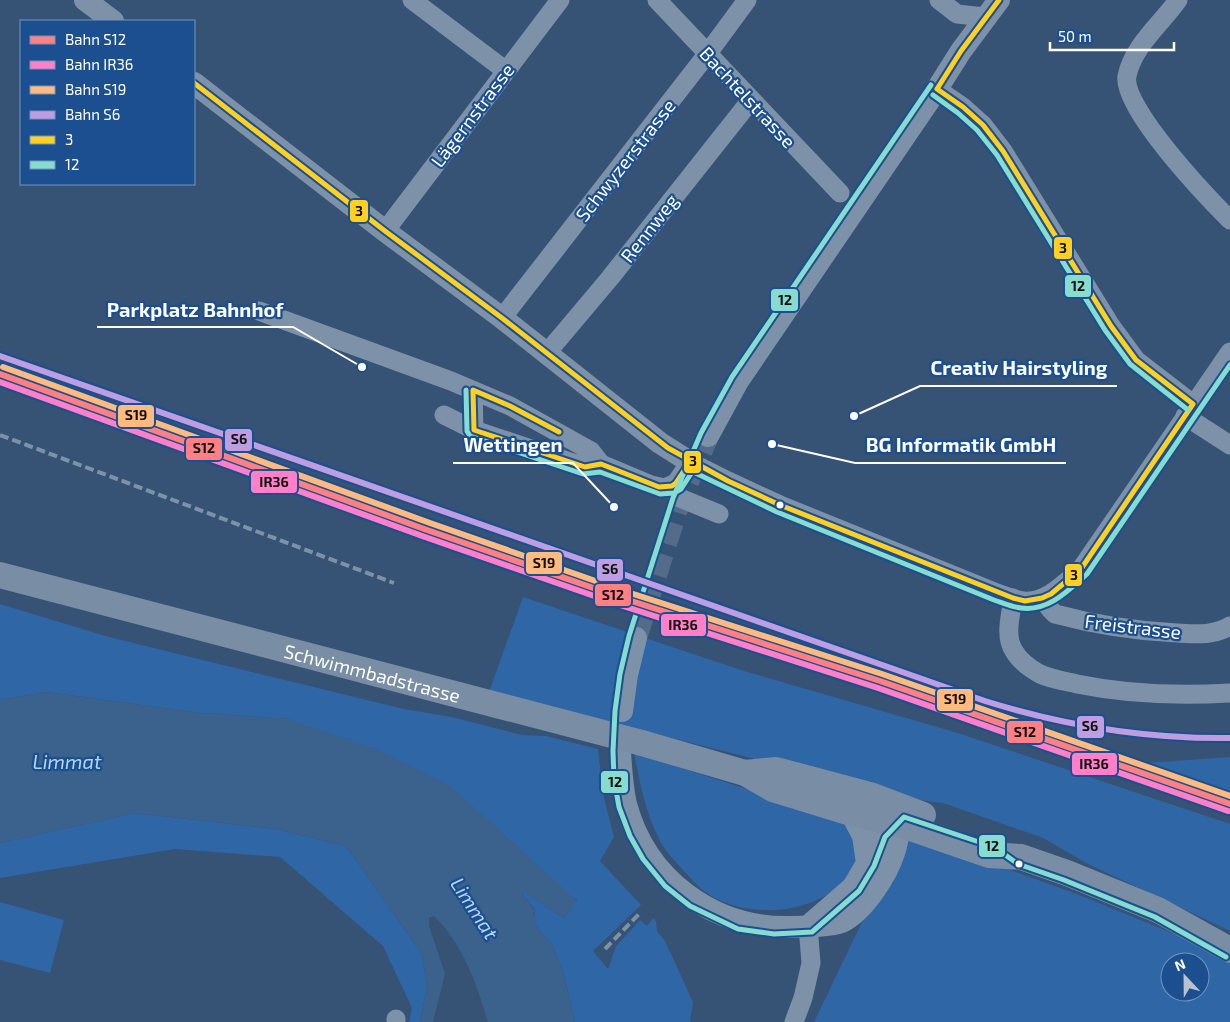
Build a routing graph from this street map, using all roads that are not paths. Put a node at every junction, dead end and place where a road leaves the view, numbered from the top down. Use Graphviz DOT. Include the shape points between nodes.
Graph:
graph roads {
  1 [pos="412,0"];
  2 [pos="560,0"];
  3 [pos="657,0"];
  4 [pos="747,0"];
  5 [pos="999,0"];
  6 [pos="1178,0"];
  7 [pos="939,1"];
  8 [pos="985,17"];
  9 [pos="708,53"];
  10 [pos="506,71"];
  11 [pos="195,84"];
  12 [pos="938,89"];
  13 [pos="751,100"];
  14 [pos="840,193"];
  15 [pos="1230,220"];
  16 [pos="385,231"];
  17 [pos="259,311"];
  18 [pos="502,318"];
  19 [pos="1230,352"];
  20 [pos="546,354"];
  21 [pos="473,390"];
  22 [pos="1189,410"];
  23 [pos="444,414"];
  24 [pos="474,430"];
  25 [pos="708,436"];
  26 [pos="1230,445"];
  27 [pos="690,462"];
  28 [pos="601,464"];
  29 [pos="672,486"];
  30 [pos="719,514"];
  31 [pos="0,575"];
  32 [pos="1013,598"];
  33 [pos="1042,598"];
  34 [pos="1230,626"];
  35 [pos="636,638"];
  36 [pos="1230,693"];
  37 [pos="622,711"];
  38 [pos="620,751"];
  39 [pos="745,772"];
  40 [pos="851,813"];
  41 [pos="897,818"];
  42 [pos="932,837"];
  43 [pos="894,852"];
  44 [pos="1022,857"];
  45 [pos="867,863"];
  46 [pos="808,926"];
  47 [pos="1230,950"];
  48 [pos="794,1022"];
  1 -- 10 [label="street"];
  2 -- 10 [label="street, Lägernstrasse"];
  3 -- 9 [label="street, Bachtelstrasse"];
  4 -- 9 [label="street, Schwyzerstrasse"];
  5 -- 8 [label="street"];
  6 -- 15 [label="street" via="1137,52 1127,77 1129,93 1136,108 1178,163"];
  7 -- 8 [label="street" via="957,14"];
  8 -- 12 [label="street"];
  9 -- 13 [label="street, Bachtelstrasse"];
  9 -- 18 [label="street, Schwyzerstrasse"];
  10 -- 16 [label="street, Lägernstrasse"];
  11 -- 16 [label="street"];
  12 -- 22 [label="street" via="983,125 1110,326 1136,360"];
  12 -- 25 [label="street" via="738,381"];
  13 -- 14 [label="street, Bachtelstrasse"];
  13 -- 20 [label="street, Rennweg"];
  16 -- 18 [label="street"];
  17 -- 21 [label="street"];
  18 -- 20 [label="street"];
  19 -- 22 [label="street"];
  20 -- 27 [label="street" via="660,443"];
  21 -- 24 [label="street"];
  21 -- 28 [label="street" via="566,436 591,451"];
  22 -- 26 [label="street"];
  22 -- 33 [label="street" via="1081,569"];
  23 -- 24 [label="street"];
  24 -- 28 [label="street" via="585,467"];
  27 -- 29 [label="street"];
  27 -- 32 [label="street" via="780,505"];
  28 -- 29 [label="street" via="651,486"];
  29 -- 30 [label="street" via="680,498"];
  31 -- 39 [label="main road, Schwimmbadstrasse"];
  32 -- 33 [label="street" via="1025,601"];
  32 -- 36 [label="street" via="1008,633 1010,643 1018,656 1038,673 1102,689"];
  33 -- 34 [label="street, Freistrasse" via="1055,614 1116,628 1202,634 1220,632"];
  35 -- 37 [label="street"];
  38 -- 46 [label="street" via="626,805 649,855 670,881 694,900 740,922 774,927"];
  39 -- 40 [label="main road, Schwimmbadstrasse" via="773,789"];
  39 -- 41 [label="main road, Schwimmbadstrasse" via="776,770 870,795"];
  40 -- 41 [label="main road, Schwimmbadstrasse"];
  40 -- 45 [label="street" via="863,836"];
  41 -- 42 [label="main road, Schwimmbadstrasse"];
  41 -- 43 [label="street"];
  41 -- 44 [label="main road, Schwimmbadstrasse" via="998,840"];
  41 -- 45 [label="street" via="879,833"];
  42 -- 43 [label="street"];
  42 -- 44 [label="main road, Schwimmbadstrasse" via="989,855"];
  43 -- 46 [label="street" via="879,885 851,916 842,922"];
  44 -- 47 [label="main road, Schwimmbadstrasse" via="1158,910"];
  45 -- 46 [label="street" via="853,887"];
  46 -- 48 [label="street" via="811,963"];
}
